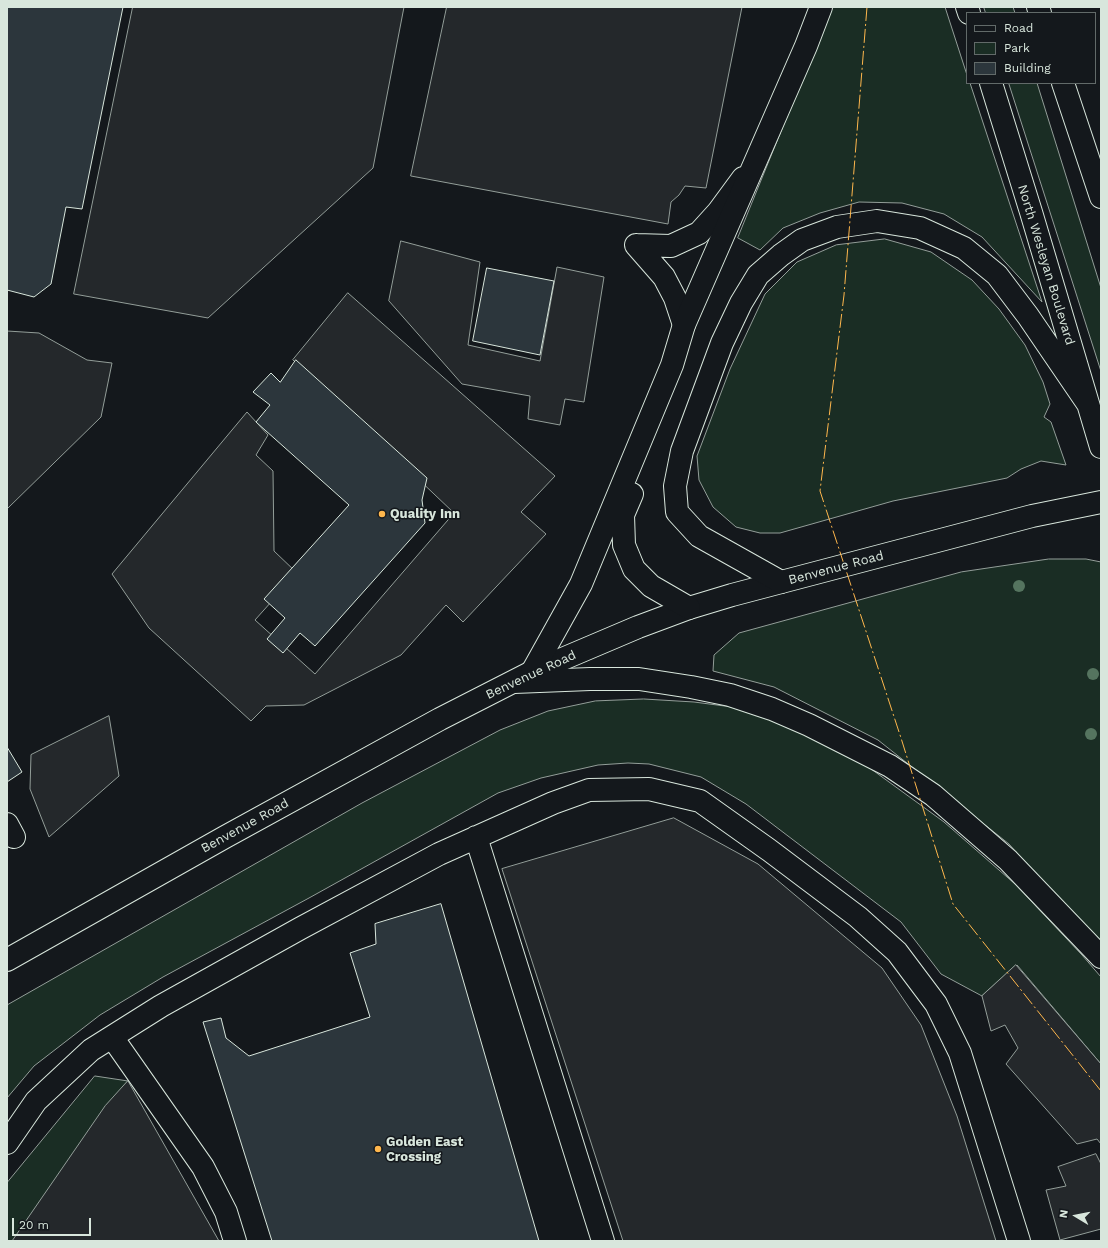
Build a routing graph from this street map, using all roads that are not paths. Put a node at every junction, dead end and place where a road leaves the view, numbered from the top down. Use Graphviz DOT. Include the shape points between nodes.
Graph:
graph roads {
  1 [pos="821,7"];
  2 [pos="991,84"];
  3 [pos="1063,84"];
  4 [pos="755,162"];
  5 [pos="1101,197"];
  6 [pos="684,325"];
  7 [pos="672,365"];
  8 [pos="1088,404"];
  9 [pos="1101,447"];
  10 [pos="1101,502"];
  11 [pos="781,582"];
  12 [pos="689,608"];
  13 [pos="523,677"];
  14 [pos="476,837"];
  15 [pos="1101,958"];
  16 [pos="7,960"];
  17 [pos="112,1037"];
  18 [pos="7,1142"];
  19 [pos="235,1241"];
  20 [pos="603,1241"];
  21 [pos="1019,1241"];
  1 -- 4 [label="main road"];
  2 -- 8 [label="main road, North Wesleyan Boulevard"];
  3 -- 5 [label="main road"];
  4 -- 6 [label="main road"];
  4 -- 6 [label="main road" via="699,233 671,246 636,245 664,277 675,298"];
  6 -- 7 [label="main road"];
  7 -- 12 [label="main road" via="657,428 623,515 624,545 634,569 651,586"];
  7 -- 13 [label="main road" via="581,584"];
  8 -- 9 [label="main road, North Wesleyan Boulevard"];
  8 -- 11 [label="main road" via="997,275 964,248 920,228 877,221 837,227 802,240 758,275 741,303 722,343 682,451 675,486 677,512 699,536"];
  10 -- 11 [label="main road, Benvenue Road" via="1032,516"];
  11 -- 12 [label="main road, Benvenue Road"];
  12 -- 13 [label="main road, Benvenue Road" via="638,627"];
  13 -- 15 [label="main road" via="639,679 691,687 751,702 810,725 890,766 933,795 1008,860"];
  13 -- 16 [label="main road, Benvenue Road" via="440,719 224,837"];
  14 -- 17 [label="main road" via="300,928 161,1006"];
  14 -- 20 [label="main road"];
  14 -- 21 [label="main road" via="589,790 650,789 700,801 769,850 858,917 896,952 936,1004 960,1053"];
  17 -- 18 [label="main road" via="91,1050 36,1101"];
  17 -- 19 [label="main road" via="203,1167 226,1212"];
}
